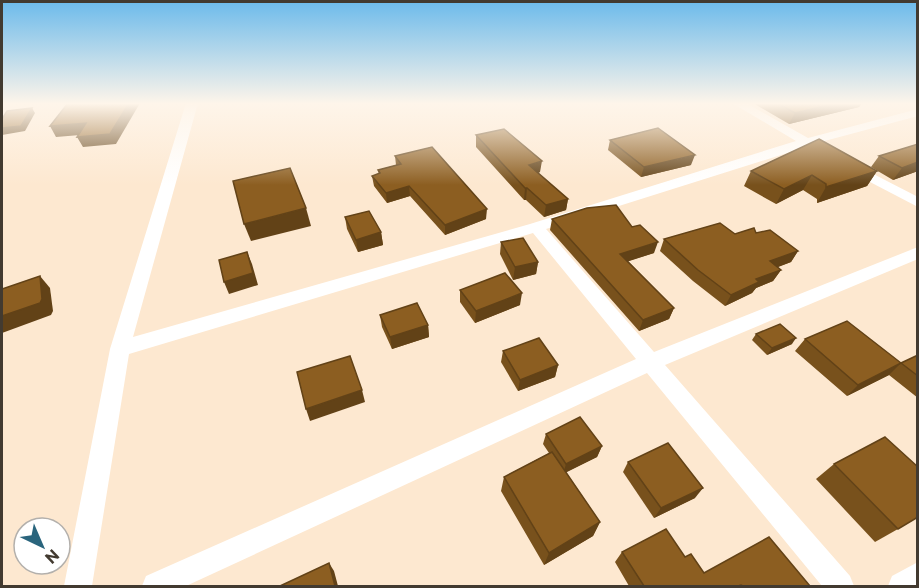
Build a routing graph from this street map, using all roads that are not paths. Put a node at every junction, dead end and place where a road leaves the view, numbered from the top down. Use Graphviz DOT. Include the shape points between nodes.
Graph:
graph roads {
  1 [pos="184,130"];
  2 [pos="787,130"];
  3 [pos="850,130"];
  4 [pos="807,142"];
  5 [pos="918,203"];
  6 [pos="536,227"];
  7 [pos="918,252"];
  8 [pos="120,349"];
  9 [pos="651,362"];
  10 [pos="918,576"];
  11 [pos="78,586"];
  12 [pos="156,586"];
  13 [pos="840,586"];
  14 [pos="902,586"];
  1 -- 8 [label="street"];
  2 -- 4 [label="street"];
  3 -- 4 [label="street"];
  4 -- 5 [label="street"];
  4 -- 6 [label="street"];
  6 -- 8 [label="street"];
  6 -- 9 [label="street"];
  7 -- 9 [label="street"];
  8 -- 11 [label="street"];
  9 -- 12 [label="street"];
  9 -- 13 [label="street"];
  10 -- 14 [label="street"];
}
